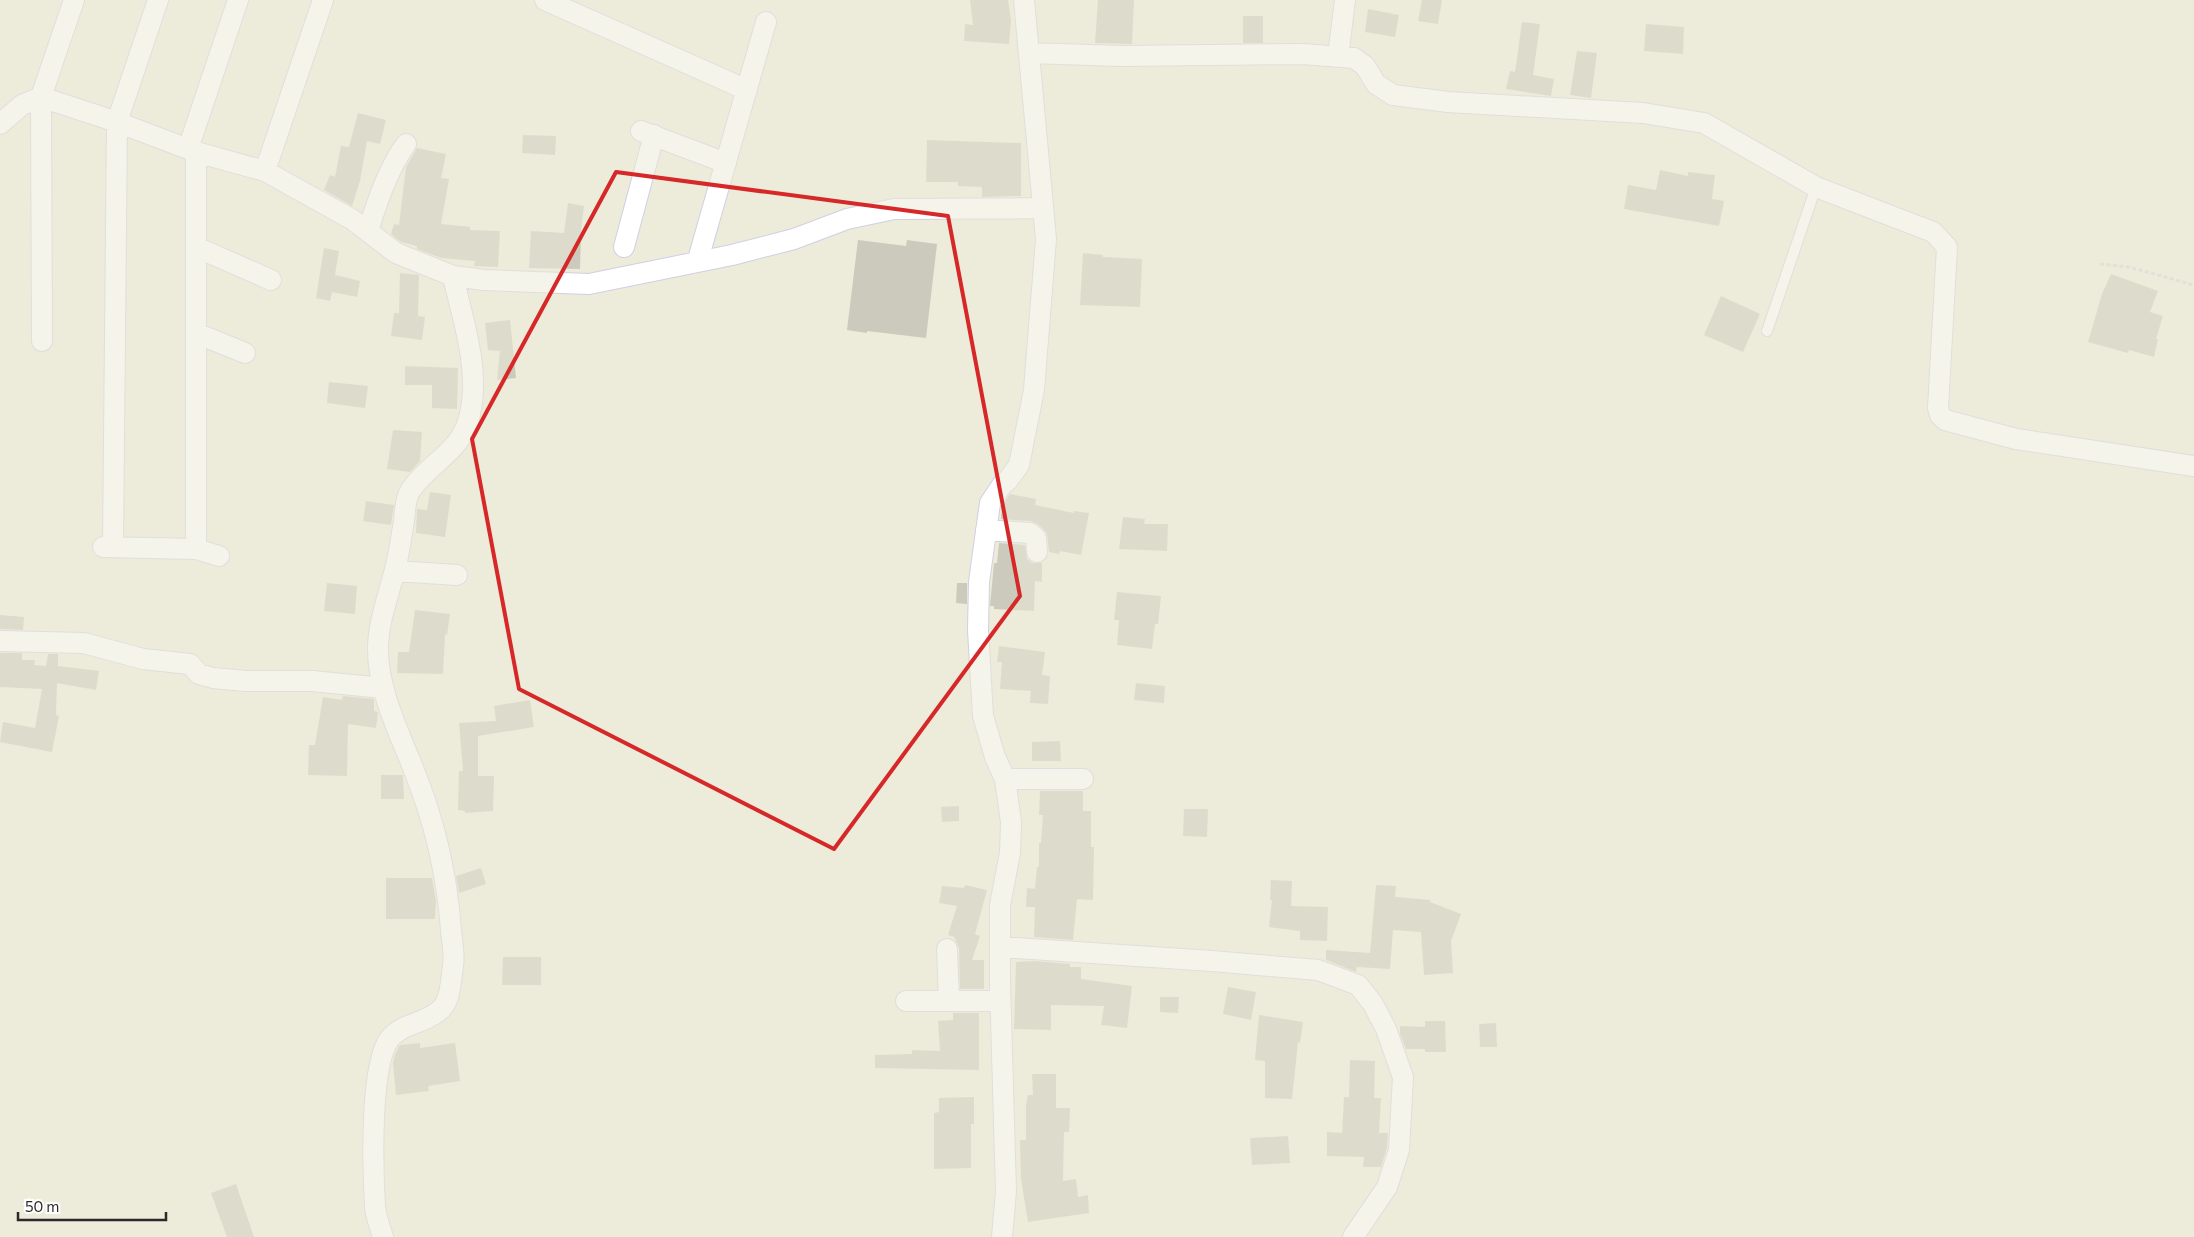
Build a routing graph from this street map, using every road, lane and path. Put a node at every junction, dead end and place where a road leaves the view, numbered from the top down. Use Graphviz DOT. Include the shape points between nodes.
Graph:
graph roads {
  1 [pos="74,0"];
  2 [pos="158,0"];
  3 [pos="238,0"];
  4 [pos="323,0"];
  5 [pos="545,0"];
  6 [pos="1024,0"];
  7 [pos="1345,0"];
  8 [pos="766,22"];
  9 [pos="1030,53"];
  10 [pos="1338,57"];
  11 [pos="747,90"];
  12 [pos="41,97"];
  13 [pos="116,122"];
  14 [pos="0,124"];
  15 [pos="406,144"];
  16 [pos="192,150"];
  17 [pos="726,163"];
  18 [pos="265,172"];
  19 [pos="1816,187"];
  20 [pos="1042,208"];
  21 [pos="368,231"];
  22 [pos="624,246"];
  23 [pos="196,247"];
  24 [pos="699,256"];
  25 [pos="2100,264"];
  26 [pos="453,276"];
  27 [pos="270,280"];
  28 [pos="2194,285"];
  29 [pos="1767,331"];
  30 [pos="196,333"];
  31 [pos="42,341"];
  32 [pos="245,353"];
  33 [pos="2194,466"];
  34 [pos="986,530"];
  35 [pos="196,548"];
  36 [pos="1037,552"];
  37 [pos="219,556"];
  38 [pos="395,571"];
  39 [pos="457,575"];
  40 [pos="0,640"];
  41 [pos="383,688"];
  42 [pos="1005,779"];
  43 [pos="1083,779"];
  44 [pos="1000,947"];
  45 [pos="948,949"];
  46 [pos="949,1001"];
  47 [pos="1000,1001"];
  48 [pos="906,1002"];
  49 [pos="383,1237"];
  50 [pos="1002,1237"];
  51 [pos="1353,1237"];
  1 -- 12 [label="street"];
  2 -- 13 [label="street"];
  3 -- 16 [label="street"];
  4 -- 18 [label="street"];
  5 -- 11 [label="street"];
  6 -- 9 [label="street"];
  7 -- 10 [label="street"];
  8 -- 11 [label="street"];
  9 -- 10 [label="street" via="1121,56 1303,54"];
  9 -- 20 [label="street"];
  10 -- 19 [label="street" via="1354,58 1365,66 1376,84 1392,95 1448,102 1643,113 1704,122"];
  11 -- 17 [label="street"];
  12 -- 13 [label="street"];
  12 -- 14 [label="street" via="22,105"];
  12 -- 31 [label="street"];
  13 -- 16 [label="street"];
  13 -- 35 [label="street" via="108,547"];
  15 -- 21 [label="street"];
  16 -- 18 [label="street"];
  16 -- 23 [label="street"];
  17 -- 22 [label="street" via="648,133"];
  17 -- 24 [label="street"];
  18 -- 21 [label="street"];
  19 -- 29 [label="lane"];
  19 -- 33 [label="street" via="1933,232 1947,247 1938,408 1945,420 2016,439"];
  20 -- 26 [label="street" via="894,208 732,255 589,284"];
  20 -- 34 [label="street" via="1046,239 1034,390 1020,465 990,503"];
  21 -- 26 [label="street" via="396,253"];
  23 -- 27 [label="street"];
  23 -- 30 [label="street"];
  25 -- 28 [label="path" via="2129,267"];
  26 -- 38 [label="street" via="471,352 470,413 463,436 409,492"];
  30 -- 32 [label="street"];
  30 -- 35 [label="street"];
  34 -- 36 [label="street" via="1030,533 1036,538"];
  34 -- 42 [label="street" via="979,582 978,630 983,716"];
  35 -- 37 [label="street"];
  38 -- 39 [label="street"];
  38 -- 41 [label="street" via="378,644"];
  40 -- 41 [label="street" via="84,643 143,659 190,664 199,674 213,678 312,681"];
  41 -- 49 [label="street" via="421,787 440,848 450,905 454,962 448,1001 441,1010 400,1029 382,1050 376,1086 374,1167 376,1209"];
  42 -- 43 [label="street"];
  42 -- 44 [label="street" via="1011,838 1000,905"];
  44 -- 47 [label="street"];
  44 -- 51 [label="street" via="1318,970 1358,985 1386,1029 1403,1077 1399,1150 1387,1187"];
  45 -- 46 [label="street"];
  46 -- 47 [label="street"];
  46 -- 48 [label="street"];
  47 -- 50 [label="street" via="1006,1191"];
}
